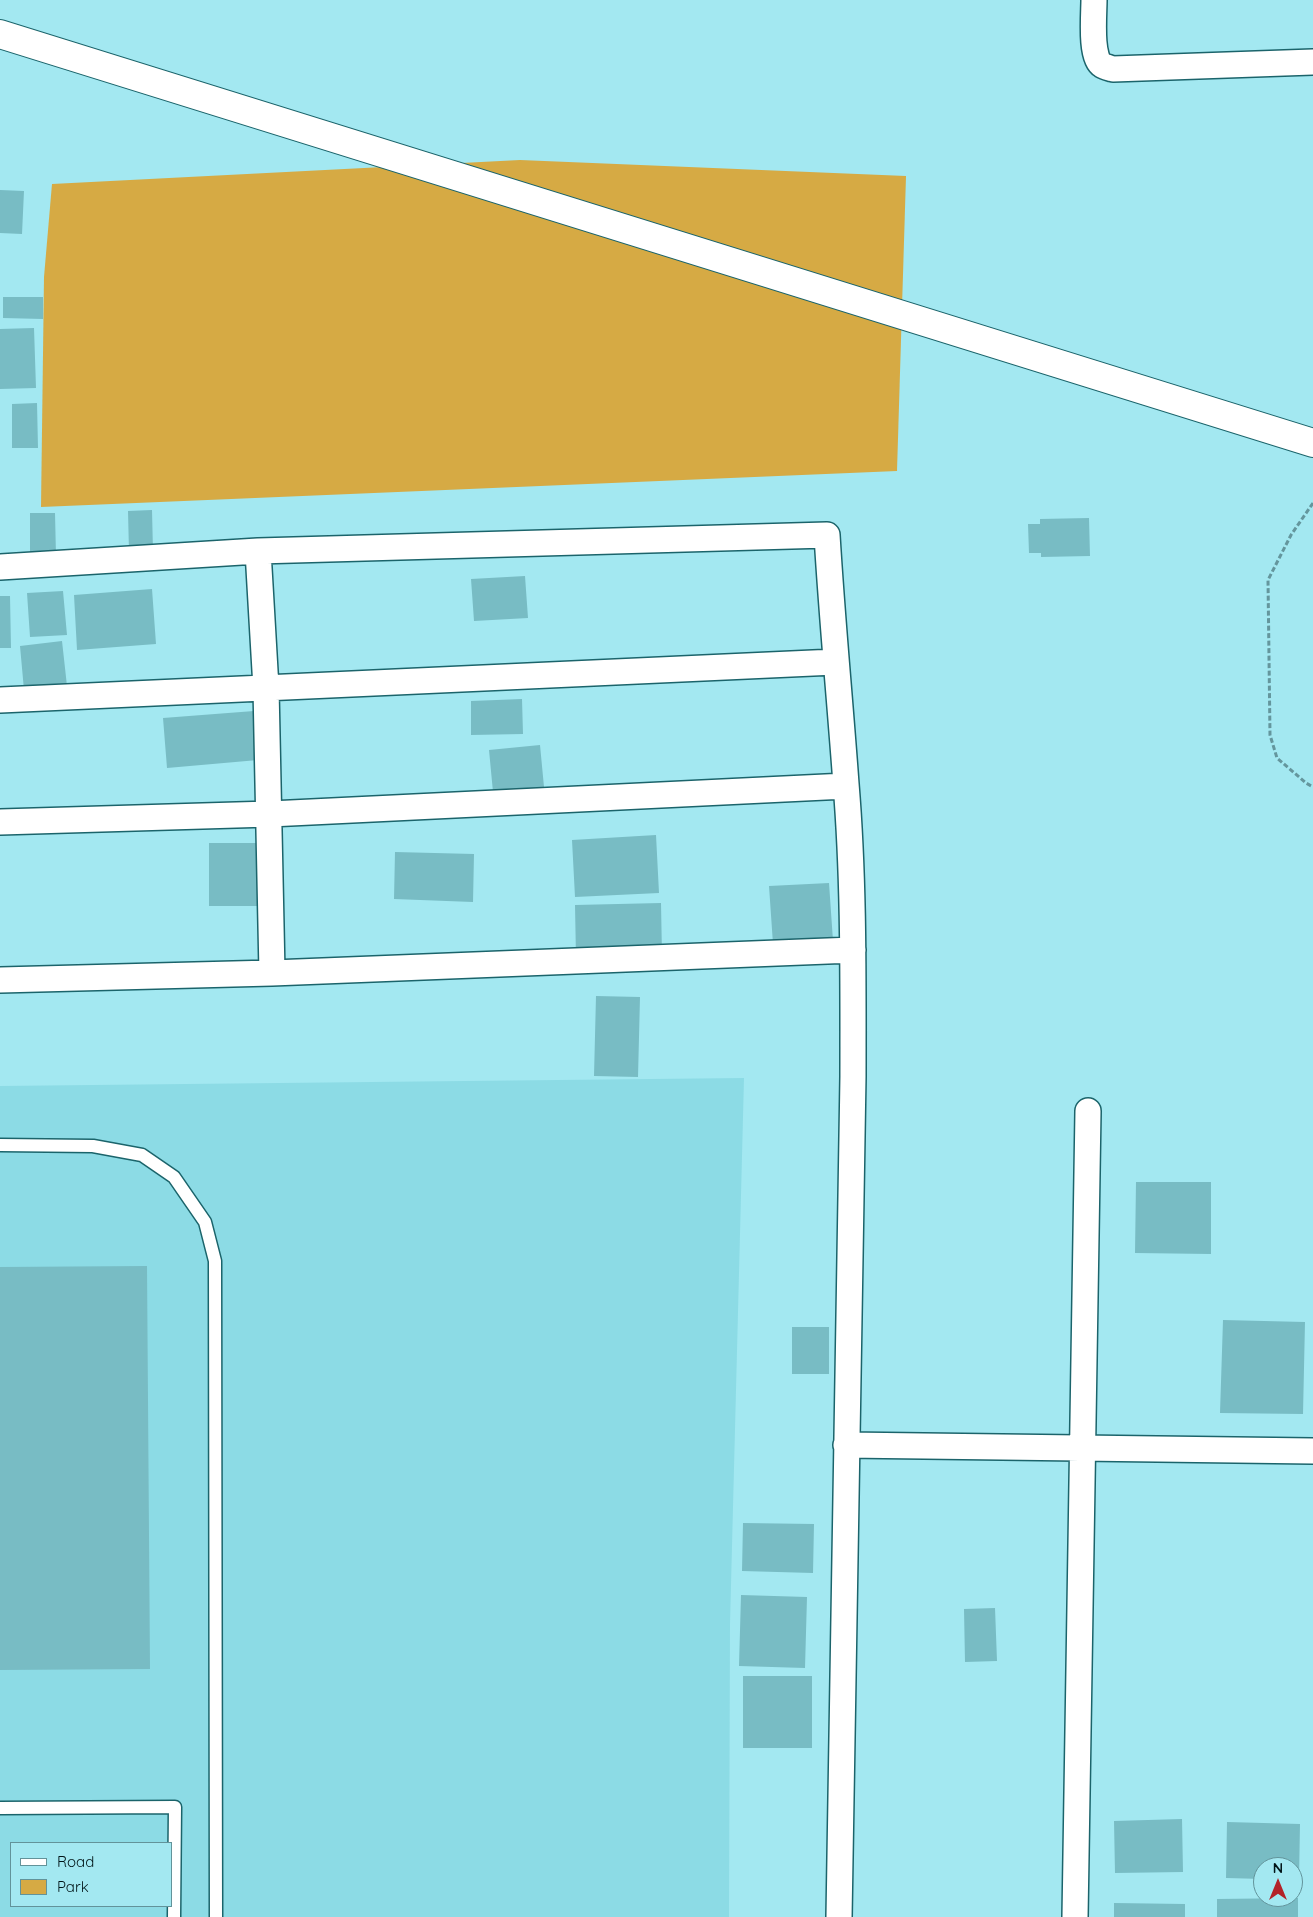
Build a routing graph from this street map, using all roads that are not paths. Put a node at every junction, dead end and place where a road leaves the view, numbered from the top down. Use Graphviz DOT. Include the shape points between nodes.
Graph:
graph roads {
  1 [pos="1094,0"];
  2 [pos="0,34"];
  3 [pos="1313,62"];
  4 [pos="1313,443"];
  5 [pos="258,551"];
  6 [pos="0,567"];
  7 [pos="835,662"];
  8 [pos="266,688"];
  9 [pos="0,700"];
  10 [pos="846,786"];
  11 [pos="270,814"];
  12 [pos="0,822"];
  13 [pos="853,950"];
  14 [pos="272,973"];
  15 [pos="0,980"];
  16 [pos="1088,1111"];
  17 [pos="0,1145"];
  18 [pos="846,1445"];
  19 [pos="1082,1448"];
  20 [pos="1313,1451"];
  21 [pos="0,1808"];
  22 [pos="174,1917"];
  23 [pos="216,1917"];
  24 [pos="839,1917"];
  25 [pos="1075,1917"];
  1 -- 3 [label="street" via="1097,59 1101,65 1113,70"];
  2 -- 4 [label="main road"];
  5 -- 6 [label="street"];
  5 -- 7 [label="street" via="827,535"];
  5 -- 8 [label="street"];
  7 -- 8 [label="street"];
  7 -- 10 [label="street"];
  8 -- 9 [label="street"];
  8 -- 11 [label="street"];
  10 -- 11 [label="street"];
  10 -- 13 [label="street"];
  11 -- 12 [label="street"];
  11 -- 14 [label="street"];
  13 -- 14 [label="street"];
  13 -- 18 [label="street"];
  14 -- 15 [label="street"];
  16 -- 19 [label="street"];
  17 -- 23 [label="lane" via="93,1146 142,1155 174,1178 205,1222 215,1261"];
  18 -- 19 [label="street"];
  18 -- 24 [label="street"];
  19 -- 20 [label="street"];
  19 -- 25 [label="street"];
  21 -- 22 [label="lane" via="175,1807"];
}
